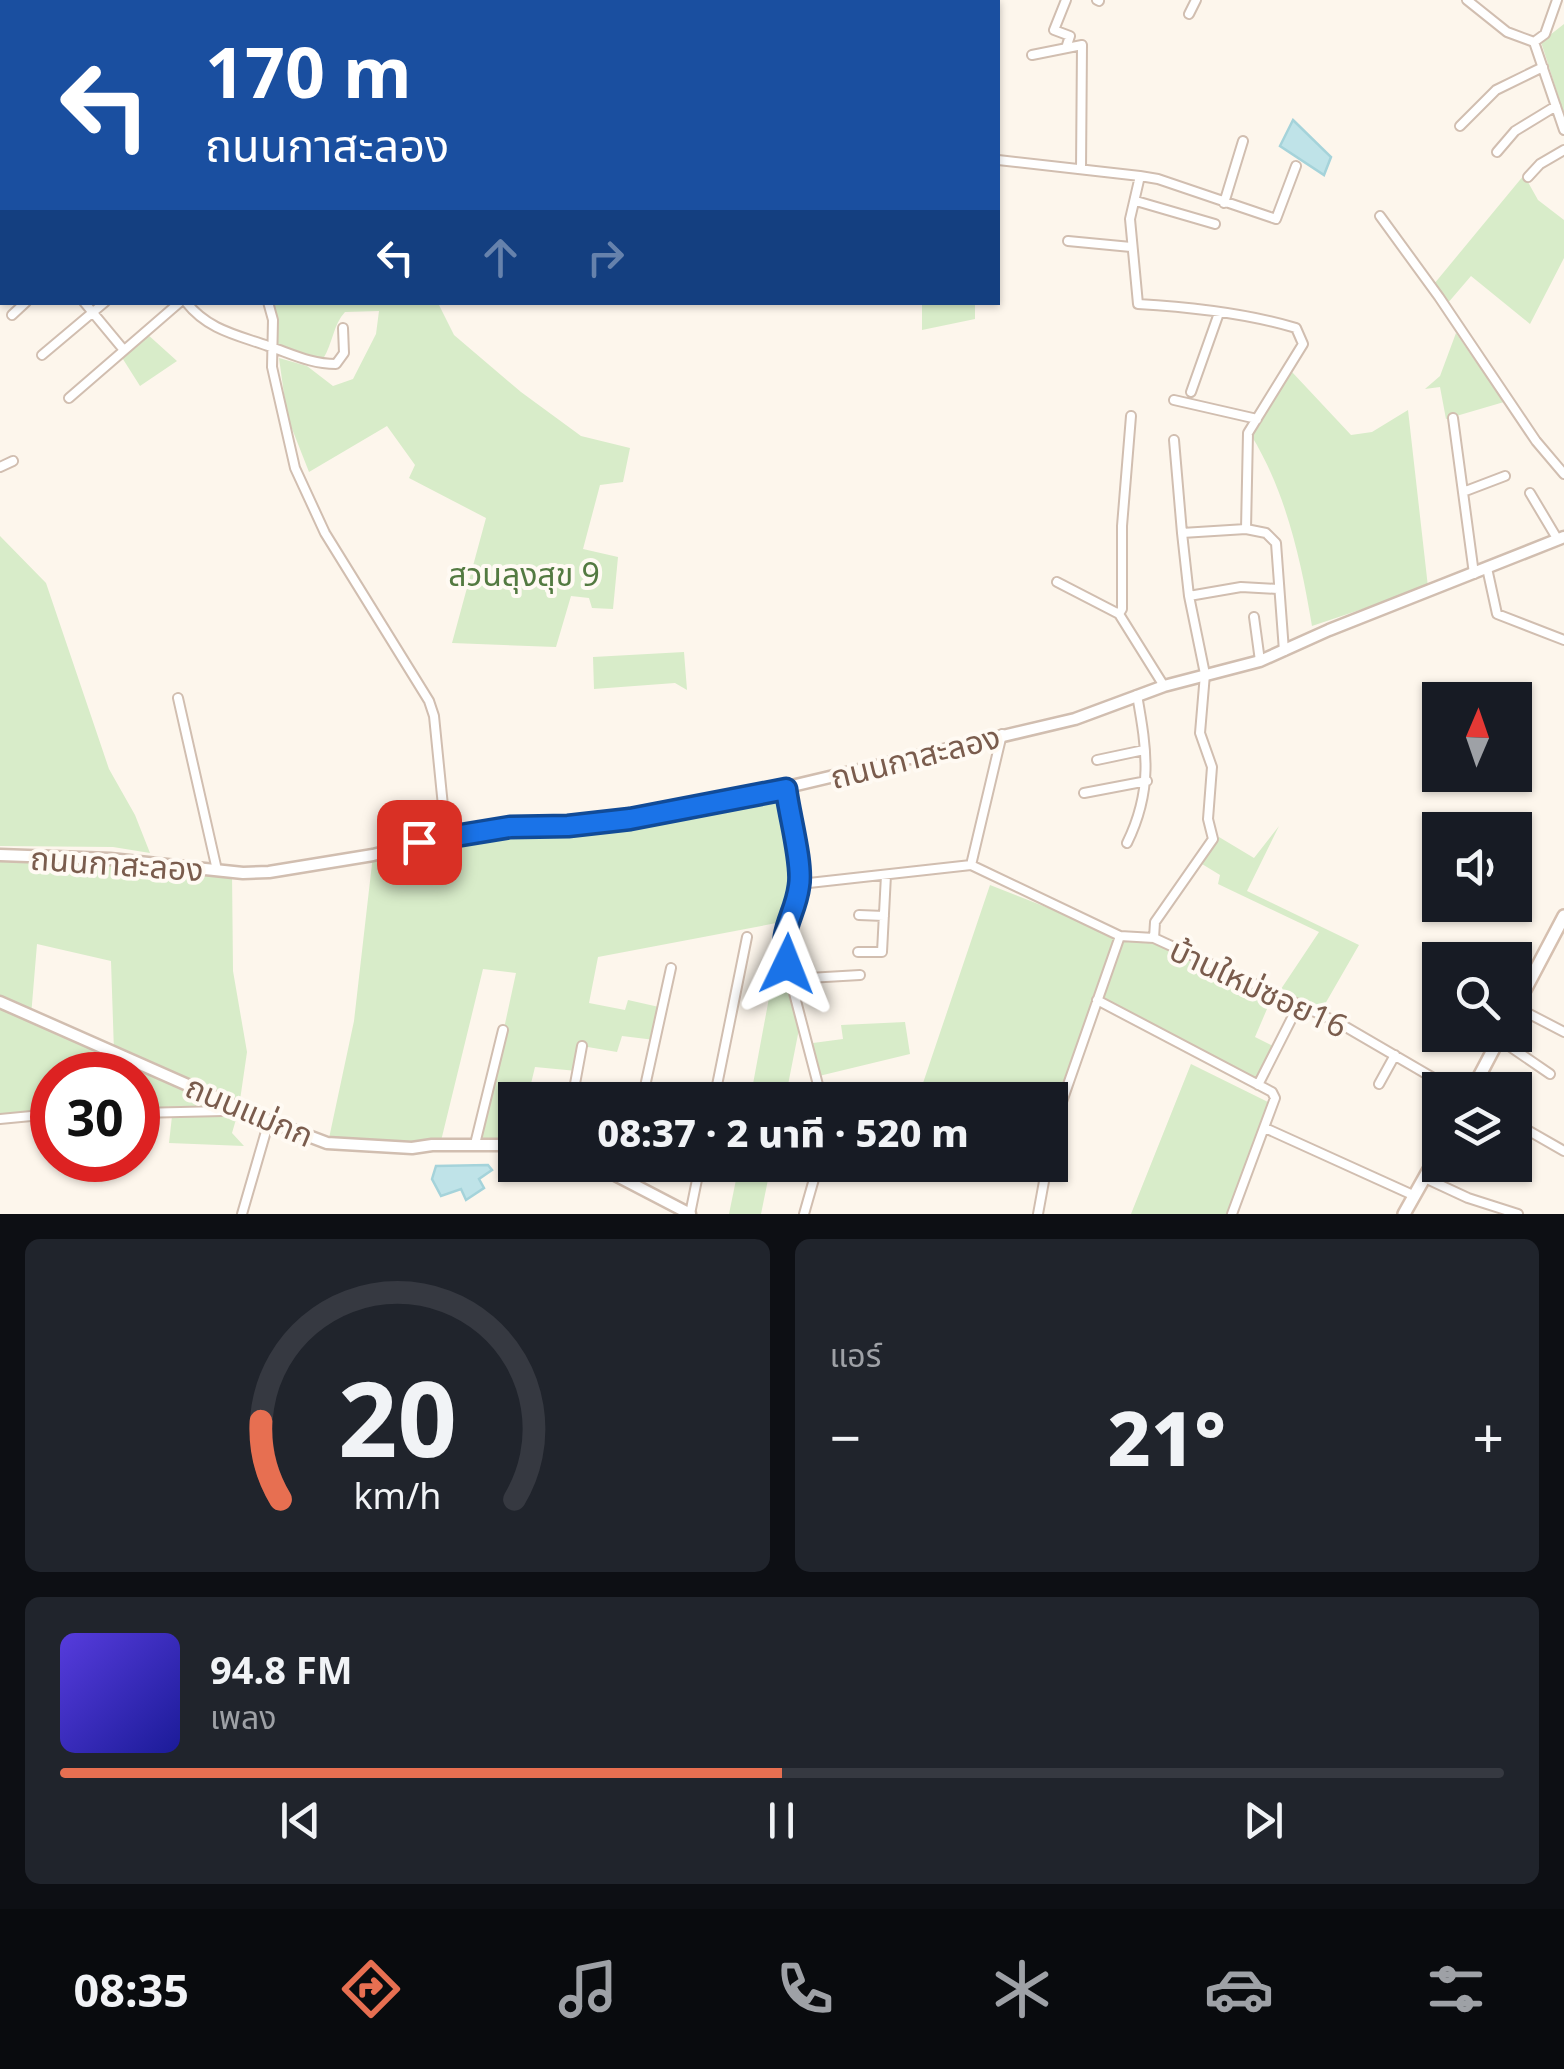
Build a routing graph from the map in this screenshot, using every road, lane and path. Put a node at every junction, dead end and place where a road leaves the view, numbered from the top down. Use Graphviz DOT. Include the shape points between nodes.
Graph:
graph roads {
  1 [pos="1066,0"];
  2 [pos="1196,0"];
  3 [pos="1467,0"];
  4 [pos="1557,0"];
  5 [pos="1190,14"];
  6 [pos="1534,42"];
  7 [pos="1067,45"];
  8 [pos="1032,55"];
  9 [pos="1543,67"];
  10 [pos="1556,106"];
  11 [pos="1460,126"];
  12 [pos="1564,130"];
  13 [pos="1243,142"];
  14 [pos="1564,150"];
  15 [pos="1496,152"];
  16 [pos="1000,160"];
  17 [pos="1296,166"];
  18 [pos="1081,169"];
  19 [pos="1140,176"];
  20 [pos="1528,176"];
  21 [pos="1136,201"];
  22 [pos="1224,204"];
  23 [pos="1380,216"];
  24 [pos="1215,224"];
  25 [pos="1068,241"];
  26 [pos="1131,247"];
  27 [pos="23,305"];
  28 [pos="86,305"];
  29 [pos="102,305"];
  30 [pos="179,305"];
  31 [pos="186,305"];
  32 [pos="269,305"];
  33 [pos="93,313"];
  34 [pos="1219,313"];
  35 [pos="12,315"];
  36 [pos="344,328"];
  37 [pos="272,347"];
  38 [pos="123,348"];
  39 [pos="42,355"];
  40 [pos="1191,392"];
  41 [pos="69,398"];
  42 [pos="1174,400"];
  43 [pos="1131,416"];
  44 [pos="1453,418"];
  45 [pos="1257,419"];
  46 [pos="1174,440"];
  47 [pos="13,461"];
  48 [pos="0,468"];
  49 [pos="1564,474"];
  50 [pos="1506,476"];
  51 [pos="1463,492"];
  52 [pos="1530,492"];
  53 [pos="1246,529"];
  54 [pos="1182,533"];
  55 [pos="1561,538"];
  56 [pos="1487,568"];
  57 [pos="1474,574"];
  58 [pos="1057,582"];
  59 [pos="1278,589"];
  60 [pos="1189,596"];
  61 [pos="1119,614"];
  62 [pos="1254,618"];
  63 [pos="1564,640"];
  64 [pos="1284,651"];
  65 [pos="1260,661"];
  66 [pos="1205,674"];
  67 [pos="1164,686"];
  68 [pos="1137,695"];
  69 [pos="178,698"];
  70 [pos="1002,734"];
  71 [pos="1144,750"];
  72 [pos="1097,760"];
  73 [pos="1148,781"];
  74 [pos="786,789"];
  75 [pos="1084,793"];
  76 [pos="446,836"];
  77 [pos="1128,843"];
  78 [pos="0,855"];
  79 [pos="972,865"];
  80 [pos="217,870"];
  81 [pos="886,875"];
  82 [pos="800,884"];
  83 [pos="859,915"];
  84 [pos="884,916"];
  85 [pos="1564,916"];
  86 [pos="1120,936"];
  87 [pos="747,938"];
  88 [pos="1154,938"];
  89 [pos="858,952"];
  90 [pos="671,968"];
  91 [pos="860,975"];
  92 [pos="1532,977"];
  93 [pos="791,979"];
  94 [pos="1096,1000"];
  95 [pos="0,1002"];
  96 [pos="1298,1006"];
  97 [pos="1532,1016"];
  98 [pos="503,1030"];
  99 [pos="1564,1032"];
  100 [pos="582,1046"];
  101 [pos="1520,1052"];
  102 [pos="1396,1055"];
  103 [pos="1424,1072"];
  104 [pos="1550,1074"];
  105 [pos="575,1082"];
  106 [pos="646,1082"];
  107 [pos="718,1082"];
  108 [pos="817,1082"];
  109 [pos="1068,1082"];
  110 [pos="1380,1084"];
  111 [pos="1258,1085"];
  112 [pos="239,1107"];
  113 [pos="160,1112"];
  114 [pos="30,1116"];
  115 [pos="0,1119"];
  116 [pos="269,1121"];
  117 [pos="1265,1128"];
  118 [pos="1532,1133"];
  119 [pos="475,1144"];
  120 [pos="498,1145"];
  121 [pos="1564,1151"];
  122 [pos="631,1182"];
  123 [pos="697,1182"];
  124 [pos="813,1182"];
  125 [pos="1044,1182"];
  126 [pos="1423,1182"];
  127 [pos="1434,1182"];
  128 [pos="1415,1196"];
  129 [pos="242,1214"];
  130 [pos="690,1214"];
  131 [pos="804,1214"];
  132 [pos="1038,1214"];
  133 [pos="1232,1214"];
  134 [pos="1404,1214"];
  135 [pos="1518,1214"];
  1 -- 7 [label="street" via="1054,30 1070,36"];
  2 -- 5 [label="street"];
  3 -- 6 [label="street" via="1506,32"];
  4 -- 6 [label="street"];
  6 -- 9 [label="street"];
  8 -- 18 [label="street" via="1082,45"];
  9 -- 10 [label="street"];
  9 -- 11 [label="street" via="1496,90"];
  10 -- 12 [label="street"];
  10 -- 15 [label="street" via="1514,131"];
  13 -- 22 [label="street"];
  14 -- 20 [label="street"];
  16 -- 18 [label="street"];
  17 -- 22 [label="street" via="1277,220"];
  18 -- 19 [label="street"];
  19 -- 21 [label="street"];
  19 -- 22 [label="street"];
  21 -- 24 [label="street"];
  21 -- 26 [label="street"];
  23 -- 49 [label="street"];
  25 -- 26 [label="street"];
  26 -- 34 [label="street" via="1138,304"];
  27 -- 35 [label="street"];
  28 -- 33 [label="street"];
  29 -- 33 [label="street"];
  30 -- 38 [label="street"];
  31 -- 37 [label="street" via="214,328"];
  32 -- 37 [label="street"];
  33 -- 38 [label="street"];
  33 -- 39 [label="street"];
  34 -- 40 [label="street"];
  34 -- 45 [label="street" via="1296,328 1304,344"];
  36 -- 37 [label="street" via="344,353 336,364"];
  37 -- 76 [label="street" via="295,468 324,533 431,706"];
  38 -- 41 [label="street"];
  42 -- 45 [label="street"];
  43 -- 61 [label="street"];
  44 -- 51 [label="street"];
  45 -- 53 [label="street" via="1248,434"];
  46 -- 54 [label="street, บ้านใหม่ซอย16"];
  47 -- 48 [label="street"];
  50 -- 51 [label="street"];
  51 -- 57 [label="street"];
  52 -- 55 [label="street"];
  53 -- 54 [label="street"];
  53 -- 59 [label="street" via="1276,543"];
  54 -- 60 [label="street, บ้านใหม่ซอย16"];
  55 -- 56 [label="street, ถนนกาสะลอง"];
  56 -- 57 [label="street, ถนนกาสะลอง"];
  56 -- 63 [label="street" via="1497,614"];
  57 -- 64 [label="street, ถนนกาสะลอง"];
  58 -- 61 [label="street"];
  59 -- 60 [label="street"];
  59 -- 64 [label="street"];
  60 -- 66 [label="street, บ้านใหม่ซอย16"];
  61 -- 67 [label="street"];
  62 -- 65 [label="street"];
  64 -- 65 [label="street, ถนนกาสะลอง"];
  65 -- 66 [label="street, ถนนกาสะลอง"];
  66 -- 67 [label="street, ถนนกาสะลอง"];
  66 -- 88 [label="street, บ้านใหม่ซอย16" via="1200,734 1212,767 1212,838 1155,922"];
  67 -- 68 [label="street, ถนนกาสะลอง"];
  68 -- 70 [label="street, ถนนกาสะลอง" via="1076,719"];
  68 -- 71 [label="street"];
  69 -- 80 [label="street"];
  70 -- 74 [label="street, ถนนกาสะลอง"];
  70 -- 79 [label="street"];
  71 -- 72 [label="street"];
  71 -- 73 [label="street"];
  73 -- 75 [label="street"];
  73 -- 77 [label="street"];
  74 -- 76 [label="street, ถนนกาสะลอง" via="630,819"];
  74 -- 82 [label="street"];
  76 -- 80 [label="street, ถนนกาสะลอง" via="309,866"];
  78 -- 80 [label="street, ถนนกาสะลอง"];
  79 -- 81 [label="street"];
  79 -- 86 [label="street"];
  81 -- 82 [label="street"];
  81 -- 84 [label="street"];
  82 -- 93 [label="street" via="784,938"];
  83 -- 84 [label="street"];
  84 -- 89 [label="street" via="882,952"];
  85 -- 92 [label="main road"];
  86 -- 88 [label="street"];
  86 -- 94 [label="street"];
  87 -- 107 [label="street"];
  88 -- 96 [label="street, บ้านใหม่ซอย16"];
  90 -- 106 [label="street"];
  91 -- 93 [label="street"];
  93 -- 108 [label="street"];
  94 -- 109 [label="street"];
  94 -- 111 [label="street"];
  95 -- 112 [label="street, ถนนแม่กก"];
  96 -- 102 [label="street, บ้านใหม่ซอย16"];
  96 -- 111 [label="street"];
  97 -- 99 [label="street"];
  98 -- 119 [label="street"];
  100 -- 105 [label="street"];
  101 -- 104 [label="street"];
  102 -- 103 [label="street, บ้านใหม่ซอย16"];
  102 -- 110 [label="street"];
  111 -- 117 [label="street" via="1275,1098"];
  112 -- 113 [label="street"];
  112 -- 116 [label="street, ถนนแม่กก"];
  114 -- 115 [label="street"];
  116 -- 119 [label="street, ถนนแม่กก" via="356,1147"];
  116 -- 129 [label="street"];
  117 -- 128 [label="street"];
  117 -- 133 [label="street"];
  118 -- 121 [label="street"];
  119 -- 120 [label="street, ถนนแม่กก"];
  122 -- 130 [label="street"];
  123 -- 130 [label="street"];
  124 -- 131 [label="street"];
  125 -- 132 [label="street"];
  126 -- 128 [label="main road"];
  127 -- 135 [label="street"];
  128 -- 134 [label="main road"];
}
